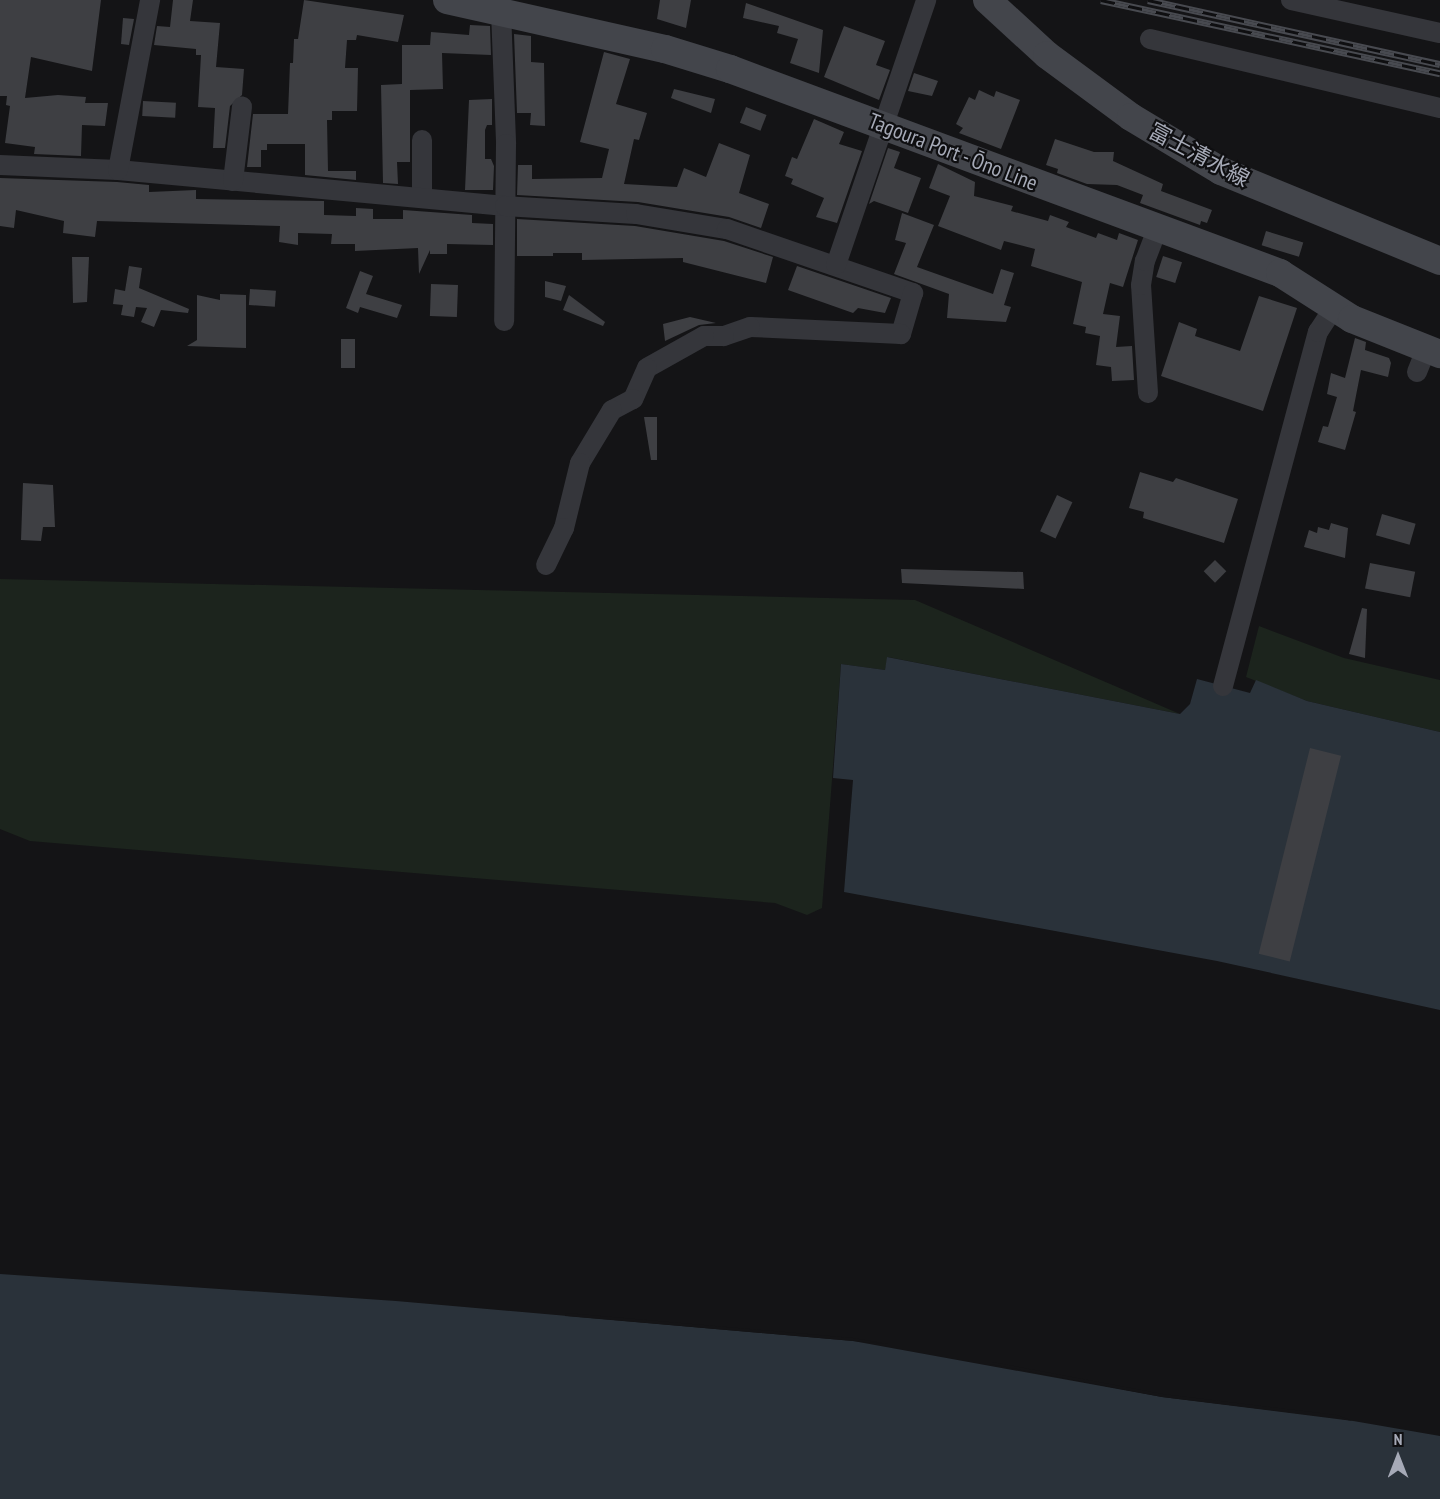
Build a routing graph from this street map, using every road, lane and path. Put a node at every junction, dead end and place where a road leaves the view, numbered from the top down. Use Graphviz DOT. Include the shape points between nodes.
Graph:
graph roads {
  1 [pos="150,0"];
  2 [pos="447,0"];
  3 [pos="926,0"];
  4 [pos="987,0"];
  5 [pos="1291,0"];
  6 [pos="501,11"];
  7 [pos="1440,33"];
  8 [pos="1150,39"];
  9 [pos="242,107"];
  10 [pos="1440,108"];
  11 [pos="886,125"];
  12 [pos="422,141"];
  13 [pos="0,165"];
  14 [pos="118,170"];
  15 [pos="233,181"];
  16 [pos="422,198"];
  17 [pos="505,206"];
  18 [pos="1157,230"];
  19 [pos="1440,261"];
  20 [pos="836,265"];
  21 [pos="1334,308"];
  22 [pos="504,321"];
  23 [pos="1427,359"];
  24 [pos="1148,393"];
  25 [pos="546,565"];
  26 [pos="1223,686"];
  1 -- 14 [label="street"];
  2 -- 6 [label="main road, Tagoura Port - Ōno Line"];
  3 -- 11 [label="street"];
  4 -- 19 [label="main road, 富士清水線" via="1047,55 1131,117 1221,171"];
  5 -- 7 [label="street"];
  6 -- 11 [label="main road, Tagoura Port - Ōno Line" via="666,49"];
  6 -- 17 [label="street"];
  8 -- 10 [label="street"];
  9 -- 15 [label="street"];
  11 -- 18 [label="main road, Tagoura Port - Ōno Line"];
  11 -- 20 [label="street"];
  12 -- 16 [label="street"];
  13 -- 14 [label="street"];
  14 -- 15 [label="street"];
  15 -- 16 [label="street"];
  16 -- 17 [label="street"];
  17 -- 20 [label="street" via="636,214 727,229"];
  17 -- 22 [label="street"];
  18 -- 21 [label="main road, Tagoura Port - Ōno Line" via="1280,273"];
  18 -- 24 [label="street" via="1141,285"];
  20 -- 25 [label="street" via="913,293 901,334 750,327 724,336 704,336 647,368 633,399 612,410 580,463 564,528"];
  21 -- 23 [label="main road, Tagoura Port - Ōno Line"];
  21 -- 26 [label="street" via="1318,332"];
}
